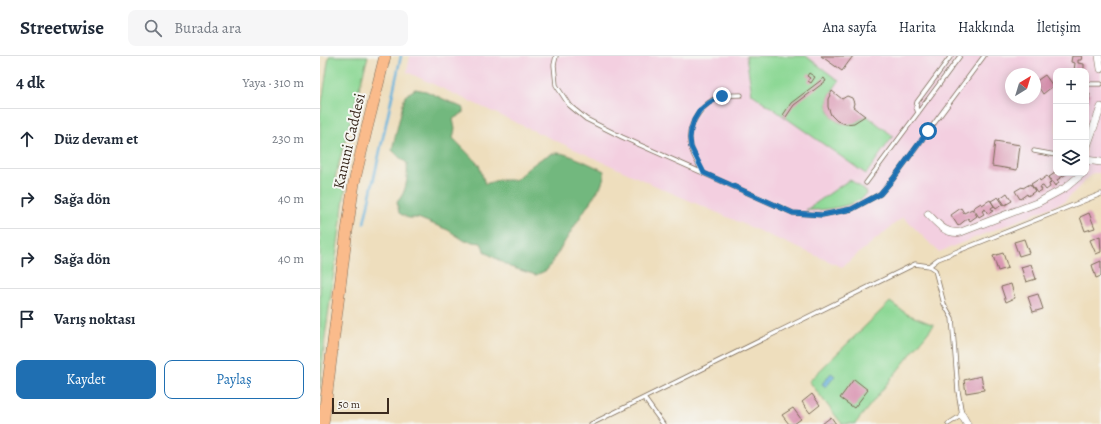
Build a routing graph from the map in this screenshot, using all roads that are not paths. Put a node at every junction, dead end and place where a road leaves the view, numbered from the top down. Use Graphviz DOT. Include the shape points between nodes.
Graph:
graph roads {
  1 [pos="385,56"];
  2 [pos="556,56"];
  3 [pos="950,56"];
  4 [pos="960,56"];
  5 [pos="1099,56"];
  6 [pos="983,57"];
  7 [pos="1101,69"];
  8 [pos="1089,84"];
  9 [pos="1101,84"];
  10 [pos="741,95"];
  11 [pos="1101,107"];
  12 [pos="918,113"];
  13 [pos="1089,141"];
  14 [pos="1034,151"];
  15 [pos="1053,154"];
  16 [pos="1089,160"];
  17 [pos="1101,162"];
  18 [pos="704,173"];
  19 [pos="1079,176"];
  20 [pos="866,183"];
  21 [pos="1101,194"];
  22 [pos="928,214"];
  23 [pos="929,266"];
  24 [pos="644,398"];
  25 [pos="962,415"];
  26 [pos="323,424"];
  27 [pos="591,424"];
  28 [pos="663,424"];
  29 [pos="948,424"];
  30 [pos="967,424"];
  1 -- 26 [label="main road, Kanuni Caddesi" via="354,183"];
  2 -- 18 [label="lane" via="556,85 569,105 586,119"];
  3 -- 12 [label="lane" via="916,102"];
  4 -- 12 [label="lane"];
  5 -- 7 [label="street"];
  6 -- 18 [label="lane" via="893,179 880,194 852,209 822,215 793,213"];
  8 -- 9 [label="lane"];
  10 -- 18 [label="lane" via="722,96 700,110 694,120 691,147"];
  11 -- 13 [label="street"];
  12 -- 20 [label="lane"];
  14 -- 15 [label="lane"];
  16 -- 17 [label="street"];
  19 -- 22 [label="street" via="1039,202 961,232 944,229"];
  21 -- 23 [label="lane" via="938,259"];
  23 -- 24 [label="lane" via="915,264"];
  23 -- 25 [label="lane" via="935,270 944,304 952,318"];
  24 -- 27 [label="lane"];
  24 -- 28 [label="lane"];
  25 -- 29 [label="lane"];
  25 -- 30 [label="street"];
}
